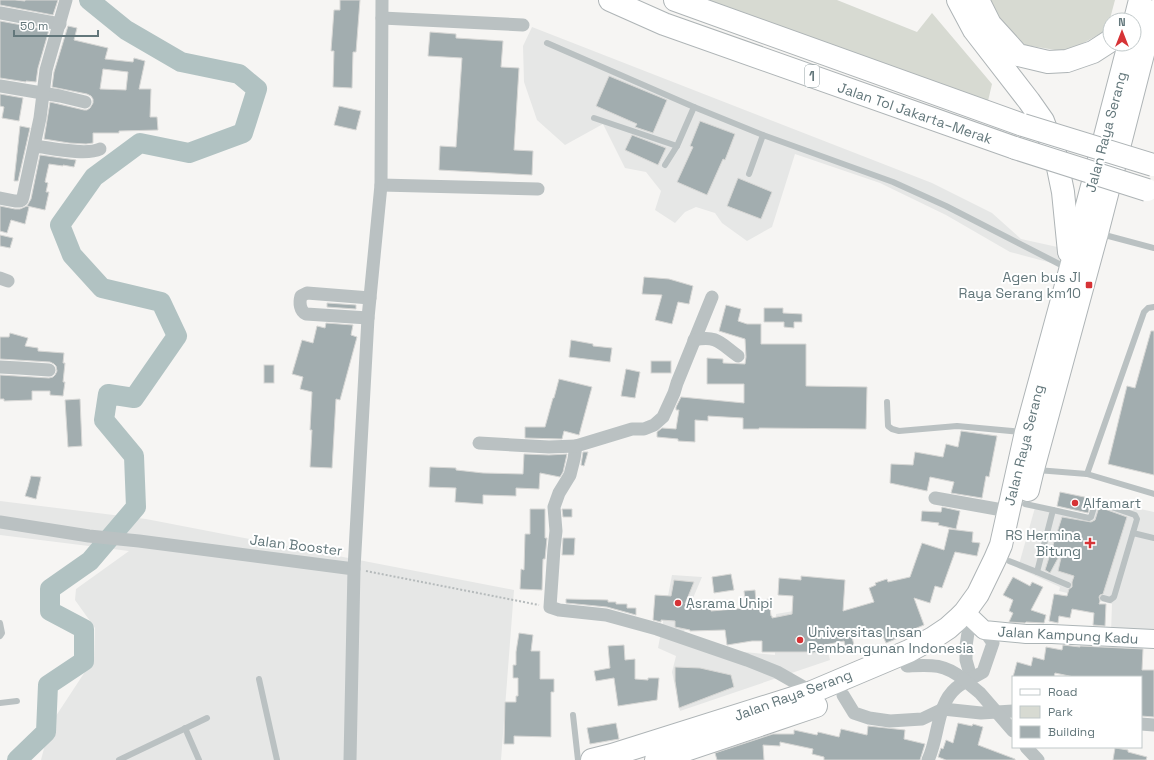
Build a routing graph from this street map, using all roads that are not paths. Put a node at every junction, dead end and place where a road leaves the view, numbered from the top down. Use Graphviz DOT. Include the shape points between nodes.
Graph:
graph roads {
  1 [pos="66,0"];
  2 [pos="382,0"];
  3 [pos="610,0"];
  4 [pos="675,0"];
  5 [pos="958,0"];
  6 [pos="978,0"];
  7 [pos="0,13"];
  8 [pos="1143,15"];
  9 [pos="382,18"];
  10 [pos="60,24"];
  11 [pos="524,25"];
  12 [pos="547,43"];
  13 [pos="1102,46"];
  14 [pos="1127,52"];
  15 [pos="0,86"];
  16 [pos="44,93"];
  17 [pos="85,102"];
  18 [pos="694,107"];
  19 [pos="594,118"];
  20 [pos="763,135"];
  21 [pos="35,146"];
  22 [pos="677,146"];
  23 [pos="100,149"];
  24 [pos="665,165"];
  25 [pos="1153,166"];
  26 [pos="749,174"];
  27 [pos="381,185"];
  28 [pos="538,189"];
  29 [pos="1151,191"];
  30 [pos="0,198"];
  31 [pos="1097,233"];
  32 [pos="1154,248"];
  33 [pos="1072,278"];
  34 [pos="712,297"];
  35 [pos="370,298"];
  36 [pos="1154,307"];
  37 [pos="368,318"];
  38 [pos="694,340"];
  39 [pos="738,356"];
  40 [pos="0,367"];
  41 [pos="50,370"];
  42 [pos="887,402"];
  43 [pos="1026,432"];
  44 [pos="479,442"];
  45 [pos="576,446"];
  46 [pos="1033,469"];
  47 [pos="1087,474"];
  48 [pos="1154,494"];
  49 [pos="935,498"];
  50 [pos="1017,508"];
  51 [pos="1053,510"];
  52 [pos="0,522"];
  53 [pos="1133,532"];
  54 [pos="1154,538"];
  55 [pos="1009,561"];
  56 [pos="354,569"];
  57 [pos="1037,572"];
  58 [pos="1068,585"];
  59 [pos="1103,598"];
  60 [pos="973,622"];
  61 [pos="0,623"];
  62 [pos="0,636"];
  63 [pos="1154,640"];
  64 [pos="907,666"];
  65 [pos="966,676"];
  66 [pos="259,679"];
  67 [pos="812,692"];
  68 [pos="843,695"];
  69 [pos="17,701"];
  70 [pos="0,703"];
  71 [pos="943,709"];
  72 [pos="1012,712"];
  73 [pos="573,715"];
  74 [pos="207,718"];
  75 [pos="1142,724"];
  76 [pos="1154,725"];
  77 [pos="185,728"];
  78 [pos="1012,730"];
  79 [pos="1027,748"];
  80 [pos="119,760"];
  81 [pos="199,760"];
  82 [pos="277,760"];
  83 [pos="350,760"];
  84 [pos="578,760"];
  85 [pos="592,760"];
  86 [pos="656,760"];
  87 [pos="928,760"];
  88 [pos="1038,760"];
  1 -- 10 [label="street"];
  2 -- 9 [label="street"];
  3 -- 29 [label="highway, Jalan Tol Jakarta–Merak / 1, bridge" via="664,24 1015,148"];
  4 -- 25 [label="highway, Jalan Tol Jakarta–Merak / 1, bridge" via="1023,125"];
  5 -- 33 [label="highway" via="974,30 1043,121 1055,153 1063,192"];
  6 -- 13 [label="highway" via="990,24 1018,54 1048,62 1067,61"];
  7 -- 10 [label="street"];
  8 -- 31 [label="highway, Jalan Raya Serang"];
  9 -- 11 [label="street"];
  9 -- 27 [label="street"];
  10 -- 16 [label="street" via="46,70"];
  12 -- 18 [label="lane"];
  14 -- 33 [label="highway, Jalan Raya Serang"];
  15 -- 16 [label="street"];
  16 -- 17 [label="street"];
  16 -- 21 [label="street"];
  18 -- 20 [label="lane"];
  18 -- 22 [label="lane"];
  19 -- 22 [label="lane"];
  20 -- 26 [label="lane"];
  20 -- 33 [label="lane" via="893,182 946,206"];
  21 -- 23 [label="street" via="86,152"];
  21 -- 30 [label="street" via="22,200"];
  22 -- 24 [label="lane"];
  27 -- 28 [label="street"];
  27 -- 35 [label="street"];
  31 -- 32 [label="lane"];
  31 -- 33 [label="highway, Jalan Raya Serang"];
  33 -- 43 [label="highway, Jalan Raya Serang"];
  33 -- 46 [label="highway, Jalan Raya Serang"];
  34 -- 38 [label="street"];
  35 -- 37 [label="street"];
  35 -- 37 [label="street" via="307,293 301,296 300,300 301,310 306,314"];
  36 -- 47 [label="lane" via="1144,312"];
  37 -- 56 [label="street"];
  38 -- 39 [label="street" via="714,340"];
  38 -- 45 [label="street" via="674,393 659,422 649,427"];
  40 -- 41 [label="street"];
  42 -- 43 [label="lane" via="888,426 892,430 957,426"];
  43 -- 50 [label="highway, Jalan Raya Serang"];
  44 -- 45 [label="street" via="549,447"];
  45 -- 67 [label="street" via="570,475 559,493 554,508 556,531 550,607 606,615 657,629 777,672"];
  46 -- 47 [label="lane"];
  46 -- 50 [label="highway, Jalan Raya Serang"];
  47 -- 48 [label="lane"];
  49 -- 50 [label="street"];
  50 -- 51 [label="lane"];
  50 -- 55 [label="highway, Jalan Raya Serang" via="1016,542"];
  50 -- 60 [label="highway, Jalan Raya Serang" via="978,594"];
  51 -- 53 [label="lane" via="1089,518 1097,502 1135,515 1137,519"];
  51 -- 57 [label="lane"];
  52 -- 56 [label="street, Jalan Booster" via="89,536"];
  53 -- 54 [label="lane"];
  53 -- 59 [label="lane" via="1114,598"];
  55 -- 57 [label="lane"];
  55 -- 60 [label="highway, Jalan Raya Serang" via="998,588"];
  56 -- 83 [label="street, Jalan Booster"];
  57 -- 58 [label="lane"];
  60 -- 63 [label="street, Jalan Kampung Kadu" via="1026,634"];
  60 -- 64 [label="highway, Jalan Raya Serang" via="952,642"];
  60 -- 65 [label="street" via="966,646"];
  60 -- 67 [label="highway, Jalan Raya Serang" via="948,628 909,651"];
  60 -- 71 [label="street" via="993,643 983,672 957,687 950,694"];
  61 -- 62 [label="lane"];
  64 -- 65 [label="street" via="944,667"];
  64 -- 68 [label="highway, Jalan Raya Serang"];
  65 -- 78 [label="street, bridge"];
  66 -- 82 [label="lane"];
  67 -- 85 [label="highway, Jalan Raya Serang"];
  68 -- 71 [label="street" via="854,713 890,721 922,719"];
  68 -- 86 [label="highway, Jalan Raya Serang"];
  69 -- 70 [label="lane"];
  71 -- 72 [label="street" via="981,713"];
  71 -- 87 [label="street"];
  73 -- 84 [label="lane"];
  74 -- 77 [label="lane"];
  75 -- 76 [label="street"];
  77 -- 80 [label="lane"];
  77 -- 81 [label="lane"];
  79 -- 88 [label="street"];
}
